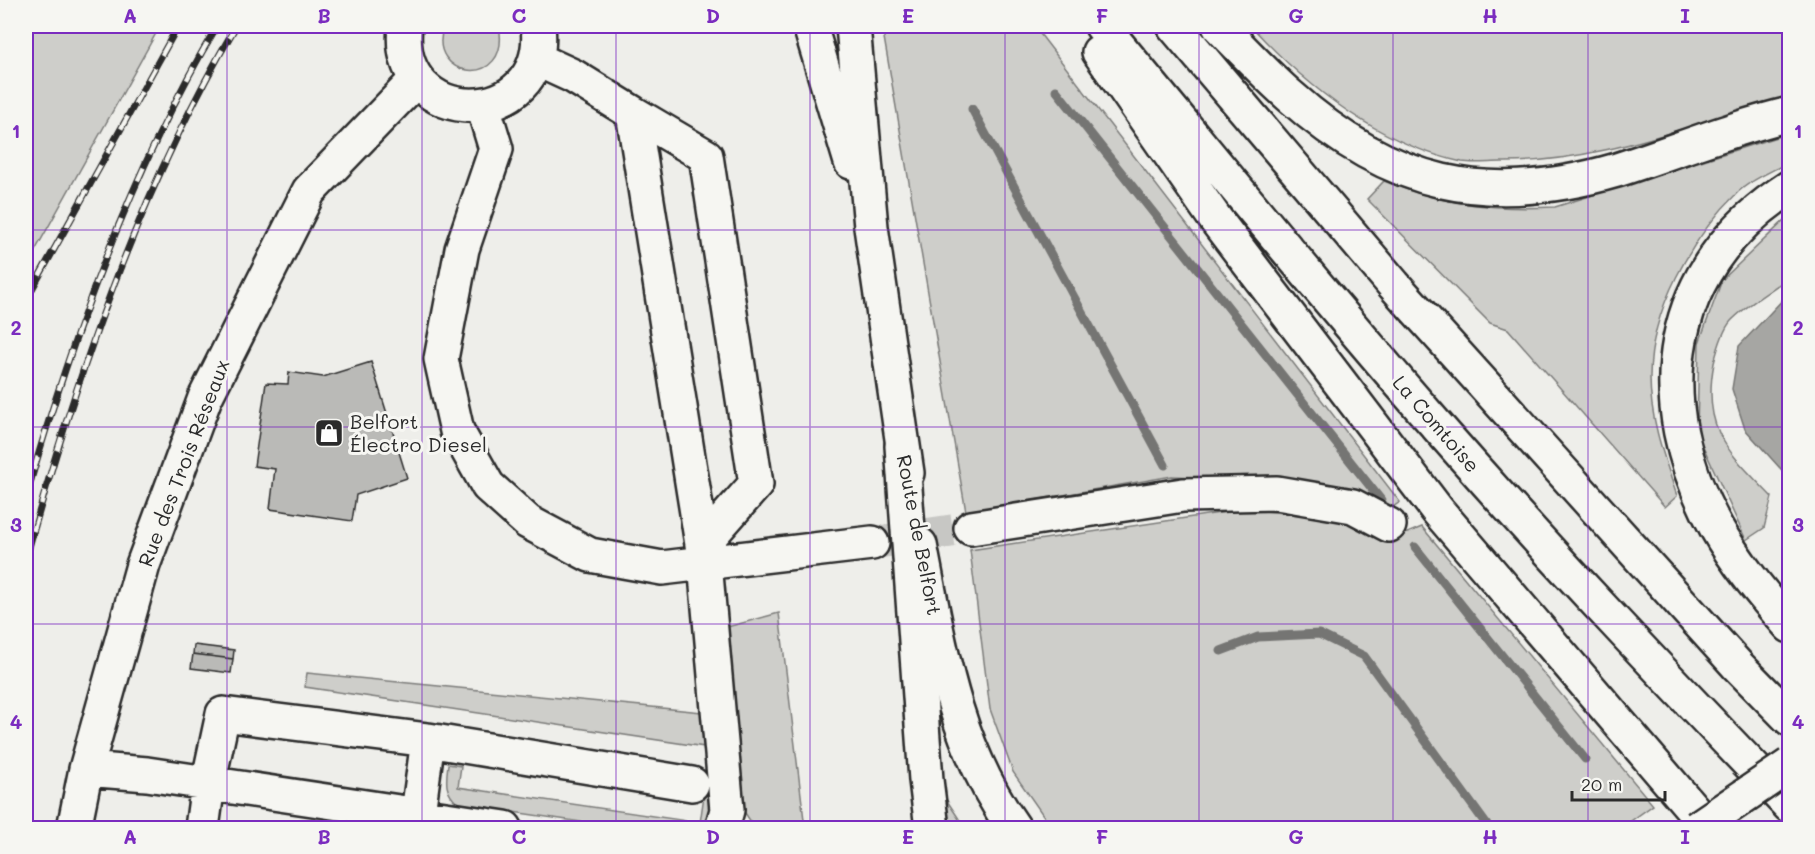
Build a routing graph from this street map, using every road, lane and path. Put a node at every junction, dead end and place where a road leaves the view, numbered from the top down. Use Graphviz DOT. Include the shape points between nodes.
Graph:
graph roads {
  1 [pos="405,26"];
  2 [pos="538,26"];
  3 [pos="810,26"];
  4 [pos="1080,26"];
  5 [pos="1102,26"];
  6 [pos="1174,26"];
  7 [pos="1219,26"];
  8 [pos="852,35"];
  9 [pos="536,59"];
  10 [pos="416,80"];
  11 [pos="483,106"];
  12 [pos="633,113"];
  13 [pos="1790,114"];
  14 [pos="1790,187"];
  15 [pos="871,227"];
  16 [pos="902,446"];
  17 [pos="1389,525"];
  18 [pos="971,528"];
  19 [pos="872,543"];
  20 [pos="704,554"];
  21 [pos="1790,626"];
  22 [pos="1790,719"];
  23 [pos="428,740"];
  24 [pos="1790,765"];
  25 [pos="86,768"];
  26 [pos="208,784"];
  27 [pos="692,784"];
  28 [pos="1790,806"];
  29 [pos="417,821"];
  30 [pos="74,828"];
  31 [pos="202,828"];
  32 [pos="505,828"];
  33 [pos="722,828"];
  34 [pos="932,828"];
  35 [pos="1014,828"];
  36 [pos="1697,828"];
  37 [pos="1709,828"];
  1 -- 10 [label="main road" via="404,45"];
  2 -- 9 [label="main road"];
  3 -- 15 [label="main road, Route de Belfort"];
  4 -- 37 [label="main road" via="1216,220 1438,511"];
  5 -- 28 [label="main road, La Comtoise" via="1432,420 1601,608"];
  6 -- 22 [label="main road" via="1394,285"];
  7 -- 13 [label="main road" via="1288,95 1352,143 1407,171 1452,185 1504,189 1552,185 1615,170"];
  8 -- 15 [label="main road, Route de Belfort"];
  9 -- 11 [label="main road" via="516,90"];
  9 -- 12 [label="main road" via="573,76"];
  10 -- 11 [label="main road" via="446,102"];
  10 -- 25 [label="main road, Rue des Trois Réseaux" via="309,191 205,398 143,565"];
  11 -- 20 [label="main road" via="496,149 462,249 441,359 457,431 488,486 528,522 590,555 662,568"];
  12 -- 20 [label="main road"];
  12 -- 20 [label="main road" via="706,156 756,484"];
  14 -- 21 [label="main road" via="1739,226 1707,266 1680,333 1674,390 1680,435 1716,526 1735,558"];
  15 -- 16 [label="main road, Route de Belfort"];
  16 -- 34 [label="main road"];
  16 -- 35 [label="main road, Route de Belfort" via="942,660 959,723 977,766"];
  17 -- 18 [label="main road" via="1353,506 1277,494 1183,495"];
  19 -- 20 [label="main road"];
  20 -- 33 [label="main road" via="728,810"];
  23 -- 26 [label="main road" via="223,714"];
  23 -- 27 [label="main road"];
  23 -- 29 [label="main road"];
  24 -- 36 [label="main road, bridge"];
  25 -- 26 [label="main road"];
  25 -- 30 [label="main road, Rue des Trois Réseaux"];
  26 -- 29 [label="main road"];
  26 -- 31 [label="main road"];
  29 -- 32 [label="main road"];
}
